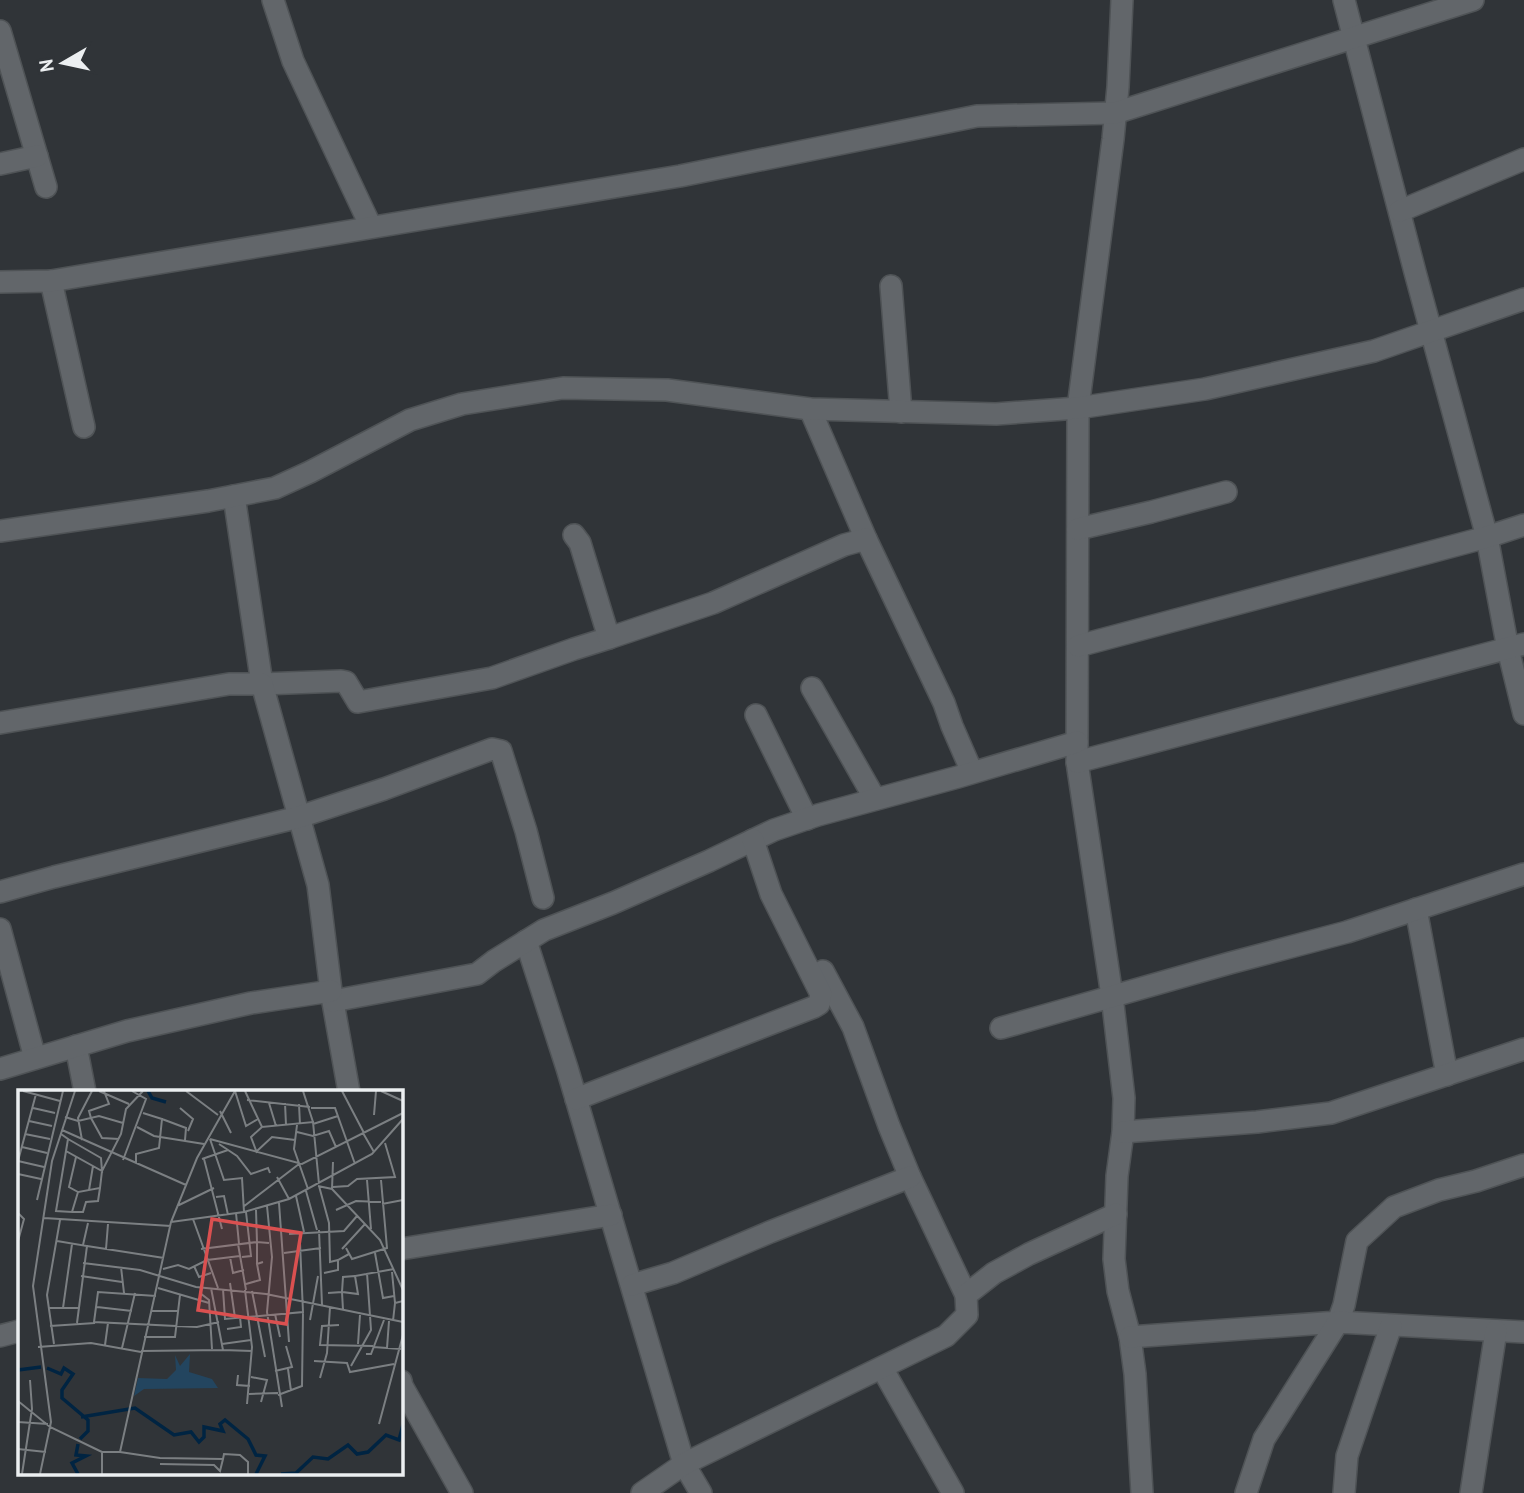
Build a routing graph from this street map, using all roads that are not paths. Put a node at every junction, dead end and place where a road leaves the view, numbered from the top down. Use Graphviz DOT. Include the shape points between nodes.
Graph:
graph roads {
  1 [pos="274,0"];
  2 [pos="1122,0"];
  3 [pos="1344,0"];
  4 [pos="1473,0"];
  5 [pos="0,31"];
  6 [pos="1353,38"];
  7 [pos="7,82"];
  8 [pos="1115,114"];
  9 [pos="37,156"];
  10 [pos="1524,159"];
  11 [pos="0,164"];
  12 [pos="46,187"];
  13 [pos="1400,212"];
  14 [pos="371,227"];
  15 [pos="51,281"];
  16 [pos="0,282"];
  17 [pos="891,286"];
  18 [pos="1524,299"];
  19 [pos="1432,331"];
  20 [pos="1078,408"];
  21 [pos="810,409"];
  22 [pos="901,412"];
  23 [pos="84,427"];
  24 [pos="1226,492"];
  25 [pos="234,496"];
  26 [pos="1524,525"];
  27 [pos="1078,529"];
  28 [pos="0,531"];
  29 [pos="574,535"];
  30 [pos="1488,537"];
  31 [pos="866,539"];
  32 [pos="609,638"];
  33 [pos="1078,646"];
  34 [pos="1516,647"];
  35 [pos="261,684"];
  36 [pos="812,688"];
  37 [pos="1524,714"];
  38 [pos="757,715"];
  39 [pos="0,723"];
  40 [pos="1077,752"];
  41 [pos="972,772"];
  42 [pos="875,800"];
  43 [pos="299,817"];
  44 [pos="807,819"];
  45 [pos="753,840"];
  46 [pos="1524,874"];
  47 [pos="0,892"];
  48 [pos="542,898"];
  49 [pos="1416,909"];
  50 [pos="0,929"];
  51 [pos="526,941"];
  52 [pos="823,971"];
  53 [pos="332,996"];
  54 [pos="1112,996"];
  55 [pos="1001,1028"];
  56 [pos="76,1046"];
  57 [pos="1524,1049"];
  58 [pos="35,1058"];
  59 [pos="0,1069"];
  60 [pos="1447,1075"];
  61 [pos="85,1090"];
  62 [pos="349,1090"];
  63 [pos="576,1099"];
  64 [pos="1123,1132"];
  65 [pos="1524,1165"];
  66 [pos="910,1177"];
  67 [pos="1116,1214"];
  68 [pos="611,1215"];
  69 [pos="402,1249"];
  70 [pos="632,1284"];
  71 [pos="966,1295"];
  72 [pos="1338,1322"];
  73 [pos="1391,1326"];
  74 [pos="18,1331"];
  75 [pos="1496,1331"];
  76 [pos="1524,1332"];
  77 [pos="0,1336"];
  78 [pos="1130,1337"];
  79 [pos="882,1368"];
  80 [pos="402,1386"];
  81 [pos="684,1464"];
  82 [pos="462,1493"];
  83 [pos="642,1493"];
  84 [pos="701,1493"];
  85 [pos="953,1493"];
  86 [pos="1142,1493"];
  87 [pos="1245,1493"];
  88 [pos="1344,1493"];
  89 [pos="1471,1493"];
  1 -- 14 [label="street" via="293,61"];
  2 -- 8 [label="street"];
  3 -- 6 [label="street"];
  4 -- 6 [label="street"];
  5 -- 7 [label="street"];
  6 -- 8 [label="street"];
  6 -- 13 [label="street"];
  7 -- 9 [label="street"];
  8 -- 14 [label="street" via="977,116 680,176"];
  8 -- 20 [label="street"];
  9 -- 11 [label="street"];
  9 -- 12 [label="street"];
  10 -- 13 [label="street"];
  13 -- 19 [label="street"];
  14 -- 15 [label="street"];
  15 -- 16 [label="street"];
  15 -- 23 [label="street"];
  17 -- 22 [label="street"];
  18 -- 19 [label="street"];
  19 -- 20 [label="street" via="1374,351 1205,389"];
  19 -- 30 [label="street"];
  20 -- 22 [label="street" via="996,414"];
  20 -- 27 [label="street"];
  21 -- 22 [label="street"];
  21 -- 25 [label="street" via="667,390 563,388 462,404 410,420 275,488"];
  21 -- 31 [label="street"];
  24 -- 27 [label="street"];
  25 -- 28 [label="street"];
  25 -- 35 [label="street"];
  26 -- 30 [label="street"];
  27 -- 33 [label="street"];
  29 -- 32 [label="street"];
  30 -- 33 [label="street"];
  30 -- 34 [label="street"];
  31 -- 32 [label="street" via="713,603"];
  31 -- 41 [label="street"];
  32 -- 35 [label="street" via="492,678 358,702 341,681"];
  33 -- 40 [label="street"];
  34 -- 37 [label="street"];
  34 -- 40 [label="street"];
  35 -- 39 [label="street" via="229,684"];
  35 -- 43 [label="street"];
  36 -- 42 [label="street"];
  38 -- 44 [label="street"];
  40 -- 41 [label="street"];
  40 -- 54 [label="street"];
  41 -- 42 [label="street"];
  42 -- 44 [label="street"];
  43 -- 47 [label="street"];
  43 -- 48 [label="street" via="492,749 501,751"];
  43 -- 53 [label="street" via="318,884"];
  44 -- 45 [label="street"];
  45 -- 51 [label="street"];
  45 -- 63 [label="street" via="771,894 821,994 819,1004"];
  46 -- 49 [label="street"];
  49 -- 54 [label="street"];
  49 -- 60 [label="street"];
  50 -- 58 [label="street"];
  51 -- 53 [label="street" via="477,974"];
  51 -- 63 [label="street"];
  52 -- 66 [label="street" via="852,1027"];
  53 -- 56 [label="street" via="251,1003"];
  53 -- 62 [label="street"];
  54 -- 55 [label="street"];
  54 -- 64 [label="street" via="1124,1098"];
  56 -- 58 [label="street"];
  56 -- 61 [label="street"];
  57 -- 60 [label="street"];
  58 -- 59 [label="street"];
  60 -- 64 [label="street" via="1331,1113"];
  63 -- 68 [label="street"];
  64 -- 67 [label="street"];
  65 -- 72 [label="street" via="1394,1207 1357,1241"];
  66 -- 70 [label="street" via="673,1273"];
  66 -- 71 [label="street"];
  67 -- 71 [label="street" via="1029,1254"];
  67 -- 78 [label="street" via="1114,1259"];
  68 -- 69 [label="street"];
  68 -- 70 [label="street"];
  70 -- 81 [label="street"];
  71 -- 79 [label="street" via="967,1315 946,1336"];
  72 -- 73 [label="street"];
  72 -- 78 [label="street"];
  72 -- 87 [label="street" via="1264,1439"];
  73 -- 75 [label="street"];
  73 -- 88 [label="street" via="1347,1457"];
  74 -- 77 [label="street"];
  75 -- 76 [label="street"];
  75 -- 89 [label="street"];
  78 -- 86 [label="street"];
  79 -- 81 [label="street"];
  79 -- 85 [label="street"];
  80 -- 82 [label="street"];
  81 -- 83 [label="street"];
  81 -- 84 [label="street"];
}
